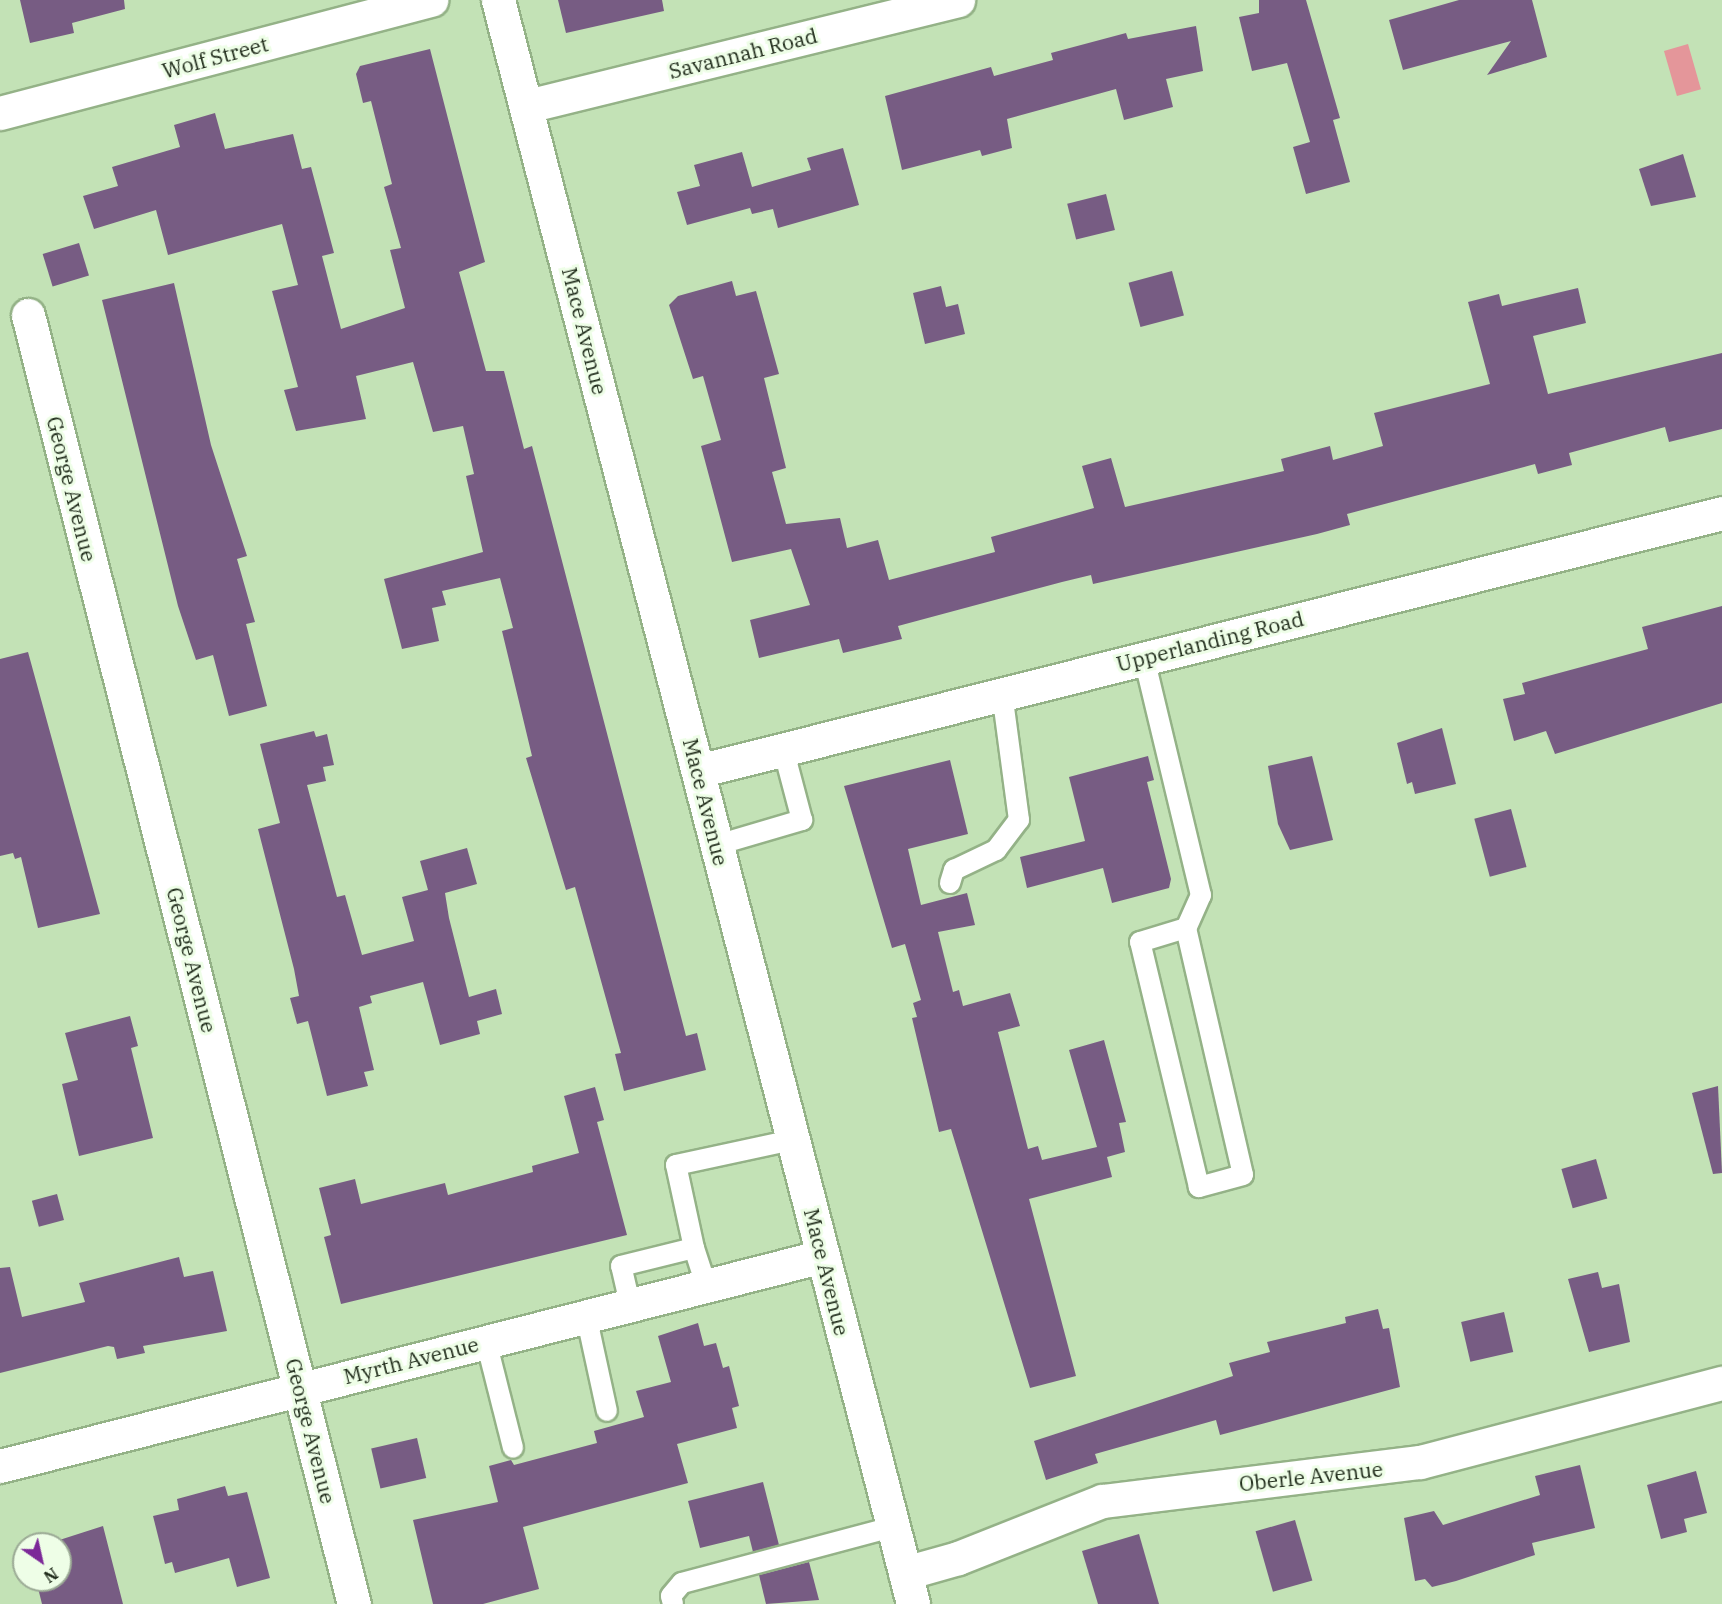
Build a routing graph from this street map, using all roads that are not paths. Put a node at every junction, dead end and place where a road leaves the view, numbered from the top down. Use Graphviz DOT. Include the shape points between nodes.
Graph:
graph roads {
  1 [pos="431,0"];
  2 [pos="498,0"];
  3 [pos="958,0"];
  4 [pos="527,106"];
  5 [pos="0,113"];
  6 [pos="28,315"];
  7 [pos="1722,513"];
  8 [pos="1144,658"];
  9 [pos="1002,693"];
  10 [pos="783,748"];
  11 [pos="698,771"];
  12 [pos="717,845"];
  13 [pos="950,883"];
  14 [pos="1186,928"];
  15 [pos="793,1140"];
  16 [pos="694,1248"];
  17 [pos="823,1256"];
  18 [pos="706,1284"];
  19 [pos="630,1304"];
  20 [pos="586,1315"];
  21 [pos="486,1341"];
  22 [pos="1722,1383"];
  23 [pos="300,1387"];
  24 [pos="607,1411"];
  25 [pos="513,1448"];
  26 [pos="0,1466"];
  27 [pos="893,1527"];
  28 [pos="909,1589"];
  29 [pos="354,1604"];
  30 [pos="673,1604"];
  1 -- 5 [label="street, Wolf Street"];
  2 -- 4 [label="street, Mace Avenue"];
  3 -- 4 [label="street, Savannah Road"];
  4 -- 11 [label="street, Mace Avenue"];
  6 -- 23 [label="street, George Avenue"];
  7 -- 8 [label="street, Upperlanding Road"];
  8 -- 9 [label="street, Upperlanding Road"];
  8 -- 14 [label="lane" via="1201,895"];
  9 -- 10 [label="street, Upperlanding Road"];
  9 -- 13 [label="lane" via="1019,820 996,850 954,870"];
  10 -- 11 [label="street, Upperlanding Road"];
  10 -- 12 [label="lane" via="802,820"];
  11 -- 12 [label="street, Mace Avenue"];
  12 -- 15 [label="street, Mace Avenue"];
  14 -- 14 [label="lane" via="1140,942 1199,1187 1244,1174"];
  15 -- 16 [label="lane" via="676,1165"];
  15 -- 17 [label="street, Mace Avenue"];
  16 -- 18 [label="lane"];
  16 -- 19 [label="lane" via="621,1266"];
  17 -- 18 [label="street, Myrth Avenue"];
  17 -- 27 [label="street, Mace Avenue"];
  18 -- 19 [label="street, Myrth Avenue"];
  19 -- 20 [label="street, Myrth Avenue"];
  20 -- 21 [label="street, Myrth Avenue"];
  20 -- 24 [label="lane"];
  21 -- 23 [label="street, Myrth Avenue"];
  21 -- 25 [label="lane"];
  22 -- 28 [label="street, Oberle Avenue" via="1420,1462 1102,1501 958,1558"];
  23 -- 26 [label="street, Myrth Avenue"];
  23 -- 29 [label="street, George Avenue"];
  27 -- 28 [label="street, Mace Avenue"];
  27 -- 30 [label="lane" via="682,1583 671,1596"];
}
